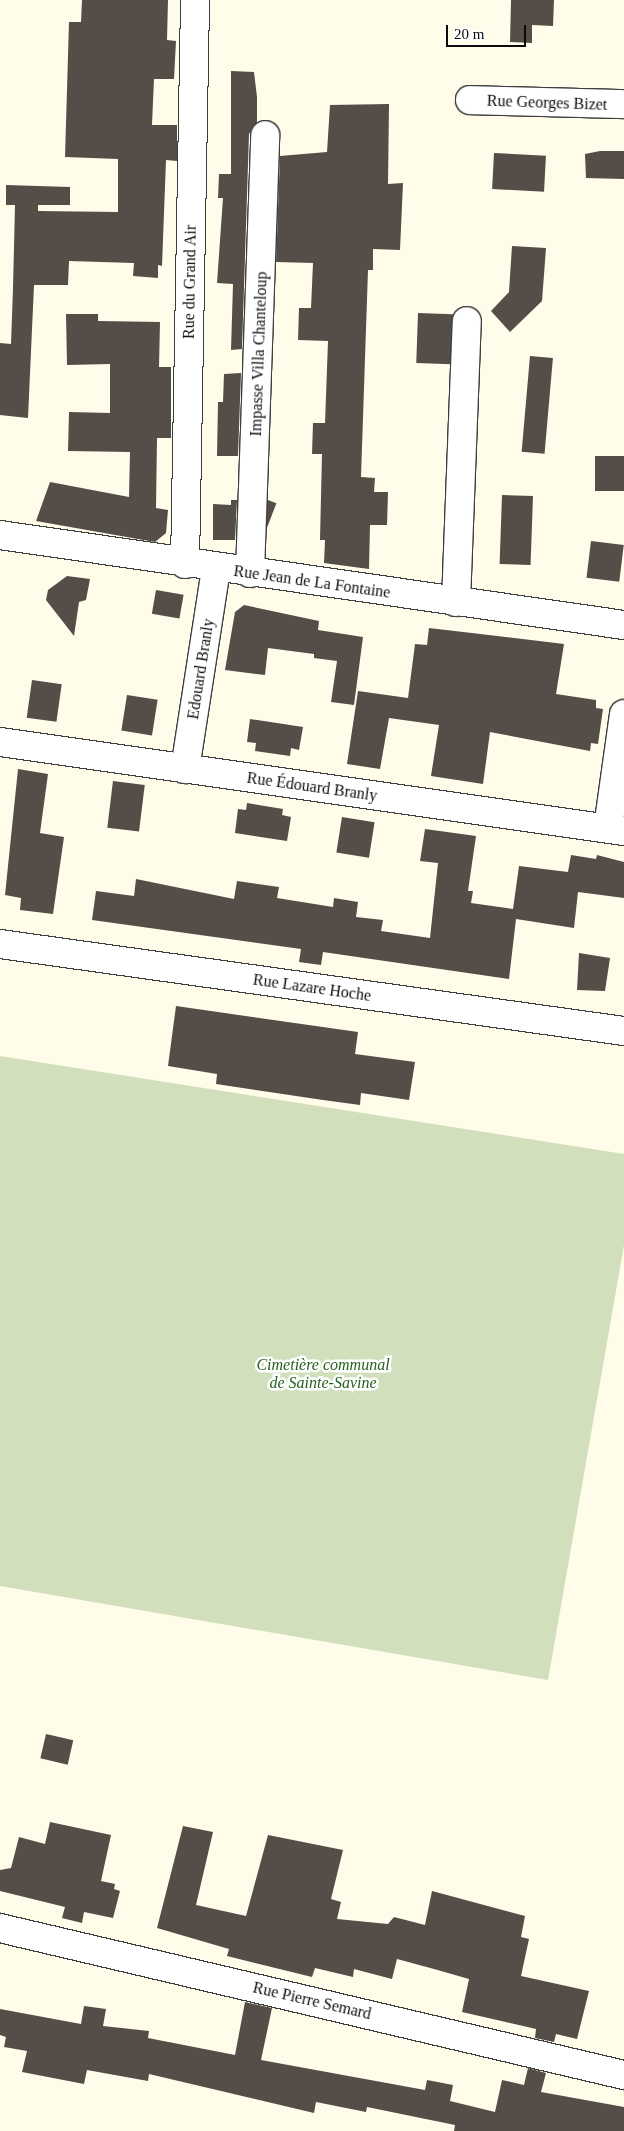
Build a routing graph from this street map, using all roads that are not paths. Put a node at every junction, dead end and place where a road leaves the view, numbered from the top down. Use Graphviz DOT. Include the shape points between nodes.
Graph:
graph roads {
  1 [pos="195,0"];
  2 [pos="470,100"];
  3 [pos="624,104"];
  4 [pos="265,136"];
  5 [pos="467,321"];
  6 [pos="0,535"];
  7 [pos="185,564"];
  8 [pos="216,569"];
  9 [pos="250,573"];
  10 [pos="456,602"];
  11 [pos="624,625"];
  12 [pos="624,714"];
  13 [pos="0,742"];
  14 [pos="186,769"];
  15 [pos="616,830"];
  16 [pos="0,944"];
  17 [pos="624,1031"];
  18 [pos="0,1928"];
  19 [pos="624,2075"];
  1 -- 7 [label="street, Rue du Grand Air"];
  2 -- 3 [label="street, Rue Georges Bizet"];
  4 -- 9 [label="street, Impasse Villa Chanteloup"];
  5 -- 10 [label="street"];
  6 -- 7 [label="street, Rue Jean de La Fontaine"];
  7 -- 8 [label="street, Rue Jean de La Fontaine"];
  8 -- 9 [label="street, Rue Jean de La Fontaine"];
  8 -- 14 [label="street, Edouard Branly"];
  9 -- 10 [label="street, Rue Jean de La Fontaine"];
  10 -- 11 [label="street, Rue Jean de La Fontaine"];
  12 -- 15 [label="street"];
  13 -- 14 [label="street, Rue Édouard Branly"];
  14 -- 15 [label="street, Rue Édouard Branly"];
  16 -- 17 [label="street, Rue Lazare Hoche"];
  18 -- 19 [label="street, Rue Pierre Semard"];
}
